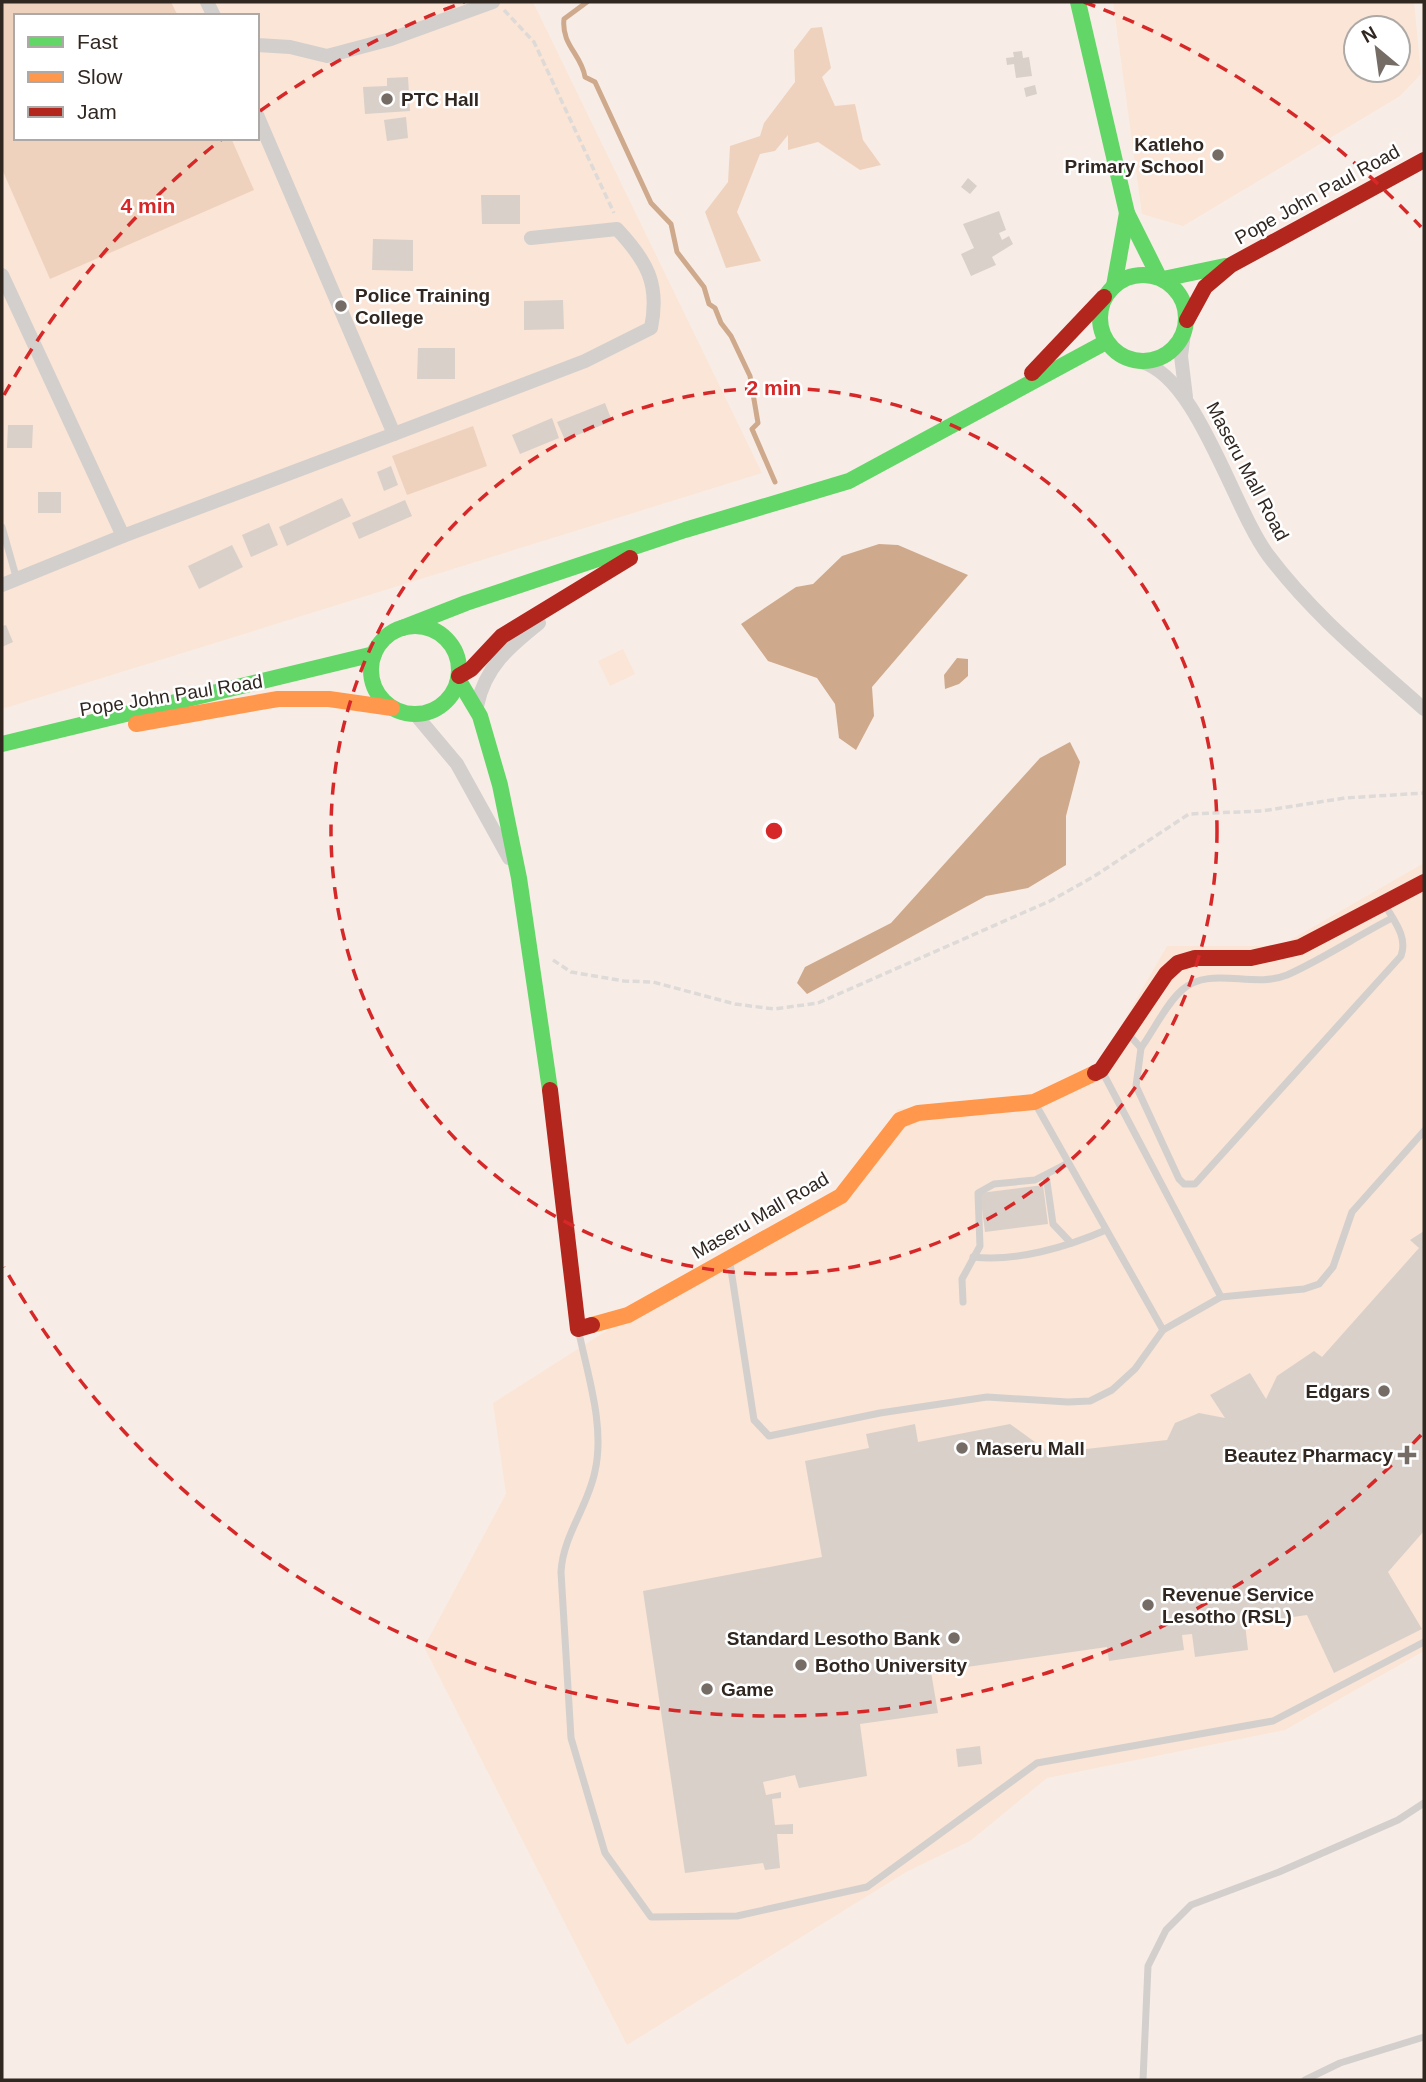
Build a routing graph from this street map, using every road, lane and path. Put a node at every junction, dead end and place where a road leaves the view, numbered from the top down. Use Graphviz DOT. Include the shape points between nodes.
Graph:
graph roads {
  1 [pos="1078,2"];
  2 [pos="498,5"];
  3 [pos="259,45"];
  4 [pos="259,121"];
  5 [pos="1424,160"];
  6 [pos="1127,214"];
  7 [pos="617,229"];
  8 [pos="531,238"];
  9 [pos="1231,265"];
  10 [pos="2,275"];
  11 [pos="1161,278"];
  12 [pos="1110,290"];
  13 [pos="1185,327"];
  14 [pos="1107,342"];
  15 [pos="1141,362"];
  16 [pos="1012,391"];
  17 [pos="1186,398"];
  18 [pos="394,434"];
  19 [pos="2,527"];
  20 [pos="685,530"];
  21 [pos="123,536"];
  22 [pos="17,580"];
  23 [pos="2,585"];
  24 [pos="552,606"];
  25 [pos="402,628"];
  26 [pos="374,654"];
  27 [pos="458,677"];
  28 [pos="477,706"];
  29 [pos="392,708"];
  30 [pos="1424,709"];
  31 [pos="415,714"];
  32 [pos="40,734"];
  33 [pos="2,744"];
  34 [pos="1424,793"];
  35 [pos="1424,882"];
  36 [pos="521,892"];
  37 [pos="1383,901"];
  38 [pos="1392,918"];
  39 [pos="531,945"];
  40 [pos="1128,1034"];
  41 [pos="1141,1048"];
  42 [pos="1101,1070"];
  43 [pos="1034,1102"];
  44 [pos="1424,1131"];
  45 [pos="1068,1163"];
  46 [pos="1046,1175"];
  47 [pos="1106,1230"];
  48 [pos="1071,1243"];
  49 [pos="973,1257"];
  50 [pos="729,1258"];
  51 [pos="1221,1297"];
  52 [pos="963,1302"];
  53 [pos="578,1329"];
  54 [pos="1163,1330"];
  55 [pos="1424,1642"];
  56 [pos="1424,1803"];
  57 [pos="1424,2037"];
  58 [pos="1143,2080"];
  59 [pos="1305,2080"];
  1 -- 6 [label="main road"];
  2 -- 3 [label="street" via="327,56"];
  2 -- 7 [label="path" via="534,42 611,202"];
  4 -- 18 [label="street"];
  5 -- 9 [label="main road, Pope John Paul Road"];
  6 -- 11 [label="main road"];
  6 -- 12 [label="main road"];
  7 -- 8 [label="street"];
  7 -- 18 [label="street" via="651,275 655,311 651,328 585,360"];
  9 -- 11 [label="main road, Pope John Paul Road"];
  9 -- 13 [label="main road, Pope John Paul Road" via="1205,287"];
  10 -- 21 [label="street"];
  11 -- 12 [label="main road" via="1135,275"];
  11 -- 13 [label="main road" via="1183,300"];
  12 -- 14 [label="main road" via="1099,318"];
  12 -- 16 [label="main road"];
  13 -- 15 [label="main road" via="1167,354"];
  13 -- 17 [label="street, Maseru Mall Road" via="1181,356"];
  14 -- 15 [label="main road" via="1116,352"];
  14 -- 16 [label="main road"];
  15 -- 17 [label="street, Maseru Mall Road" via="1167,374"];
  16 -- 20 [label="main road" via="849,481"];
  17 -- 30 [label="street, Maseru Mall Road" via="1265,551 1299,596"];
  18 -- 21 [label="street"];
  19 -- 22 [label="lane"];
  20 -- 24 [label="main road"];
  20 -- 25 [label="main road"];
  21 -- 22 [label="street"];
  22 -- 23 [label="street"];
  24 -- 27 [label="main road" via="490,644"];
  24 -- 28 [label="street" via="547,617 490,669"];
  25 -- 26 [label="main road" via="388,635"];
  25 -- 27 [label="main road" via="428,628 443,636 454,650"];
  26 -- 29 [label="main road" via="374,688"];
  26 -- 32 [label="main road, Pope John Paul Road"];
  27 -- 28 [label="main road"];
  27 -- 31 [label="main road" via="443,704"];
  28 -- 36 [label="main road" via="502,794"];
  29 -- 31 [label="main road"];
  29 -- 32 [label="main road, Pope John Paul Road" via="329,699 278,699 94,732"];
  31 -- 36 [label="street" via="468,781 504,847"];
  32 -- 33 [label="main road, Pope John Paul Road"];
  34 -- 39 [label="path" via="1345,798 1262,811 1189,814 1050,901 818,1003 774,1009 705,998 653,982 571,972"];
  35 -- 37 [label="main road, Maseru Mall Road"];
  36 -- 39 [label="main road"];
  37 -- 38 [label="lane"];
  37 -- 40 [label="main road, Maseru Mall Road" via="1300,947 1278,954 1178,962"];
  38 -- 41 [label="lane" via="1287,975 1254,982 1213,979 1191,983 1180,991"];
  38 -- 41 [label="lane" via="1402,937 1401,956 1195,1184 1179,1179 1139,1094 1135,1078"];
  39 -- 53 [label="main road"];
  40 -- 41 [label="lane"];
  40 -- 42 [label="main road, Maseru Mall Road"];
  42 -- 43 [label="main road, Maseru Mall Road"];
  42 -- 51 [label="lane"];
  43 -- 45 [label="lane"];
  43 -- 50 [label="main road, Maseru Mall Road" via="918,1113 900,1120 841,1196"];
  44 -- 51 [label="lane" via="1352,1212 1333,1268 1319,1284"];
  45 -- 46 [label="lane"];
  45 -- 47 [label="lane"];
  46 -- 48 [label="lane" via="1053,1224"];
  46 -- 49 [label="lane" via="994,1184 978,1193 980,1246"];
  47 -- 48 [label="lane"];
  47 -- 54 [label="lane"];
  48 -- 49 [label="lane"];
  49 -- 52 [label="lane" via="962,1279"];
  50 -- 53 [label="main road, Maseru Mall Road" via="628,1315"];
  50 -- 54 [label="lane" via="754,1420 769,1436 987,1397 1090,1401 1120,1383"];
  51 -- 54 [label="lane"];
  53 -- 55 [label="lane" via="597,1441 596,1470 562,1549 571,1738 605,1853 651,1917 737,1916 867,1887 1037,1763 1273,1721"];
  56 -- 58 [label="lane" via="1386,1825 1279,1872 1191,1905 1166,1930 1148,1966"];
  57 -- 59 [label="lane" via="1340,2063"];
}
